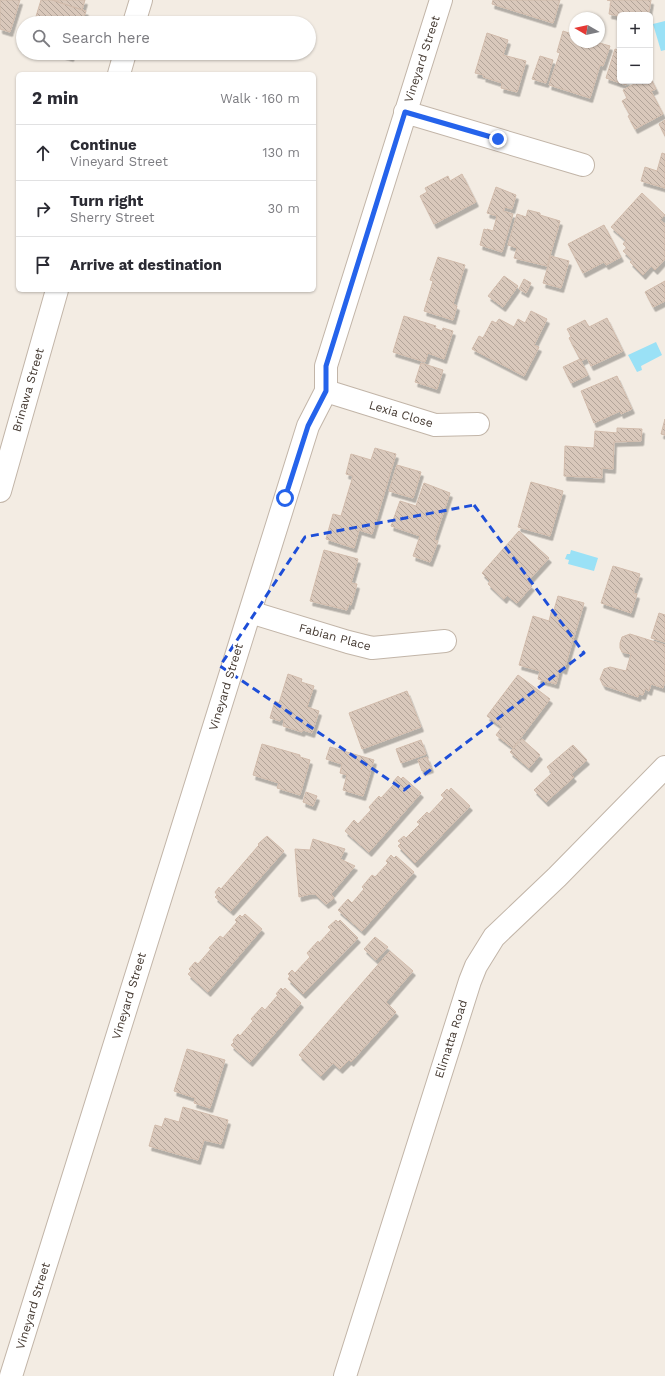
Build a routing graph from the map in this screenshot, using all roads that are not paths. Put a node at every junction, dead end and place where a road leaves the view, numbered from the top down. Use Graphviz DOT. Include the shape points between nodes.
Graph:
graph roads {
  1 [pos="141,0"];
  2 [pos="441,0"];
  3 [pos="136,16"];
  4 [pos="123,60"];
  5 [pos="120,72"];
  6 [pos="405,112"];
  7 [pos="583,164"];
  8 [pos="56,292"];
  9 [pos="326,391"];
  10 [pos="478,424"];
  11 [pos="0,491"];
  12 [pos="250,612"];
  13 [pos="445,641"];
  14 [pos="665,767"];
  15 [pos="11,1376"];
  16 [pos="345,1376"];
  1 -- 3 [label="street"];
  2 -- 6 [label="street, Vineyard Street"];
  4 -- 5 [label="street"];
  6 -- 7 [label="street"];
  6 -- 9 [label="street, Vineyard Street" via="326,366"];
  8 -- 11 [label="street, Brinawa Street"];
  9 -- 10 [label="street, Lexia Close" via="435,425"];
  9 -- 12 [label="street, Vineyard Street" via="308,426"];
  12 -- 13 [label="street, Fabian Place" via="372,648"];
  12 -- 15 [label="street, Vineyard Street"];
  14 -- 16 [label="street, Elimatta Road" via="494,937 476,966"];
}
